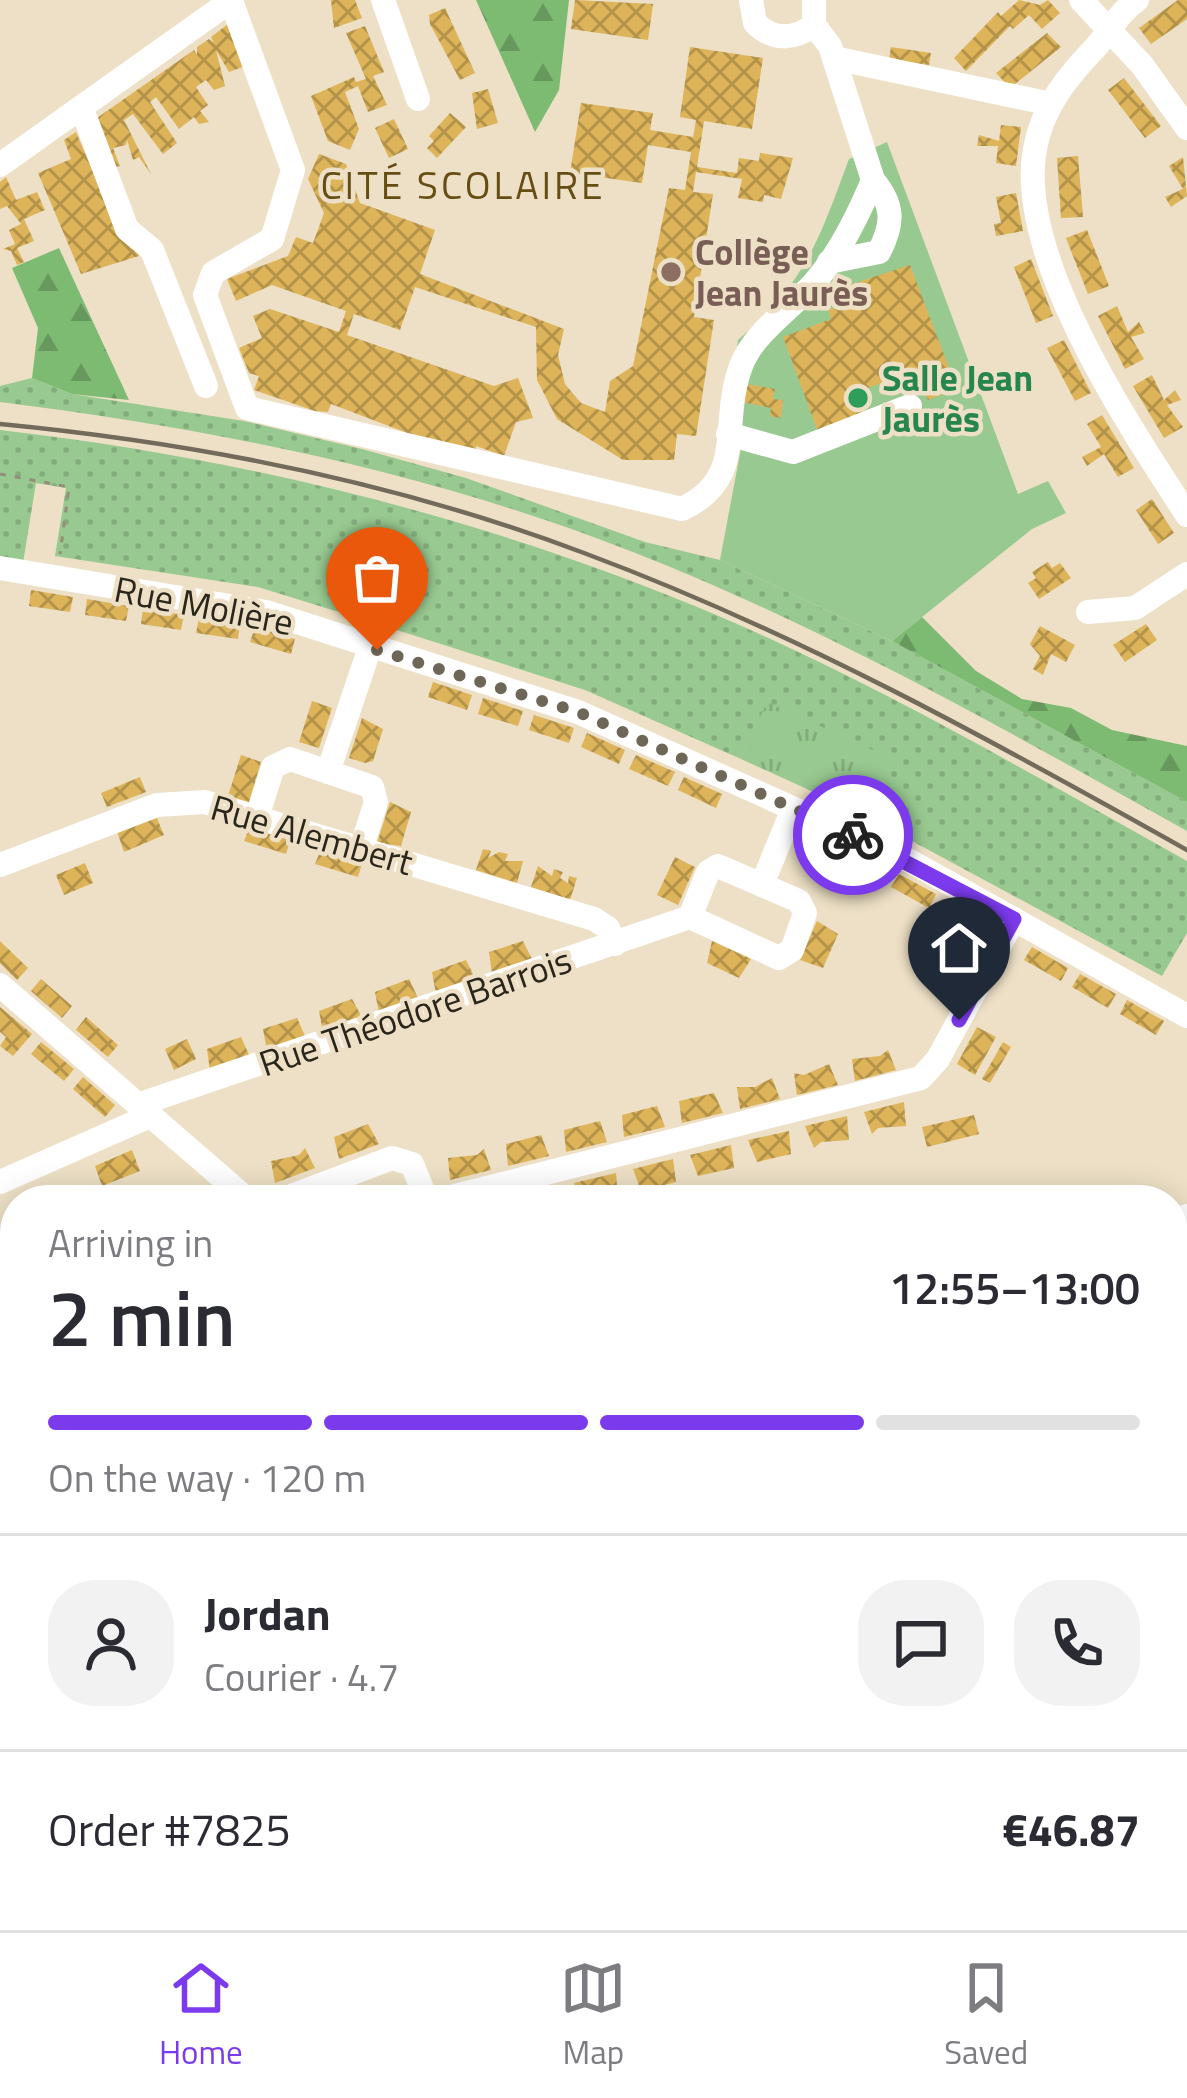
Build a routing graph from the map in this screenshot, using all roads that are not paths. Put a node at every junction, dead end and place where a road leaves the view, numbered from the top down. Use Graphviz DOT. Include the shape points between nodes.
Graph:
graph roads {
  1 [pos="383,0"];
  2 [pos="751,0"];
  3 [pos="1082,0"];
  4 [pos="1137,0"];
  5 [pos="231,1"];
  6 [pos="814,13"];
  7 [pos="1110,29"];
  8 [pos="834,58"];
  9 [pos="418,99"];
  10 [pos="1051,104"];
  11 [pos="82,109"];
  12 [pos="1187,128"];
  13 [pos="0,165"];
  14 [pos="874,180"];
  15 [pos="829,262"];
  16 [pos="206,386"];
  17 [pos="910,406"];
  18 [pos="728,434"];
  19 [pos="1187,515"];
  20 [pos="0,568"];
  21 [pos="1187,574"];
  22 [pos="1088,611"];
  23 [pos="370,647"];
  24 [pos="328,772"];
  25 [pos="793,809"];
  26 [pos="258,814"];
  27 [pos="362,846"];
  28 [pos="0,865"];
  29 [pos="763,882"];
  30 [pos="689,917"];
  31 [pos="1014,919"];
  32 [pos="615,944"];
  33 [pos="0,986"];
  34 [pos="1187,1016"];
  35 [pos="146,1109"];
  36 [pos="0,1182"];
  37 [pos="231,1185"];
  38 [pos="321,1185"];
  39 [pos="421,1185"];
  40 [pos="496,1185"];
  1 -- 9 [label="street"];
  2 -- 6 [label="street" via="754,23 772,35 792,36"];
  3 -- 7 [label="street"];
  4 -- 7 [label="street"];
  5 -- 11 [label="street"];
  5 -- 18 [label="street" via="293,170 272,239 213,273 205,295 248,408 682,509 722,481"];
  6 -- 8 [label="street"];
  7 -- 10 [label="street"];
  7 -- 12 [label="street"];
  8 -- 10 [label="street"];
  8 -- 14 [label="street"];
  10 -- 19 [label="street" via="1033,164 1040,231 1090,353"];
  11 -- 13 [label="street"];
  11 -- 16 [label="street" via="127,229 152,250"];
  14 -- 15 [label="street"];
  14 -- 15 [label="street" via="890,199 891,228 879,252"];
  15 -- 18 [label="street" via="741,363"];
  17 -- 18 [label="street" via="794,452"];
  20 -- 23 [label="street, Rue Molière" via="248,608"];
  21 -- 22 [label="street" via="1135,608"];
  23 -- 24 [label="street"];
  23 -- 25 [label="street, Rue Molière" via="578,712"];
  24 -- 26 [label="street" via="279,761"];
  24 -- 27 [label="street" via="375,792"];
  25 -- 29 [label="street"];
  25 -- 31 [label="street, Rue Molière"];
  26 -- 27 [label="street, Rue Alembert"];
  26 -- 28 [label="street, Rue Alembert" via="170,802"];
  27 -- 32 [label="street, Rue Alembert" via="594,920"];
  29 -- 30 [label="street" via="718,866"];
  29 -- 30 [label="street" via="800,901 806,913 792,950 779,958"];
  30 -- 32 [label="street, Rue Théodore Barrois"];
  31 -- 34 [label="street, Rue Molière"];
  31 -- 40 [label="street" via="921,1078"];
  32 -- 35 [label="street, Rue Théodore Barrois"];
  33 -- 35 [label="street"];
  35 -- 36 [label="street, Rue Théodore Barrois"];
  35 -- 37 [label="street"];
  38 -- 39 [label="street" via="392,1158 412,1164"];
}
